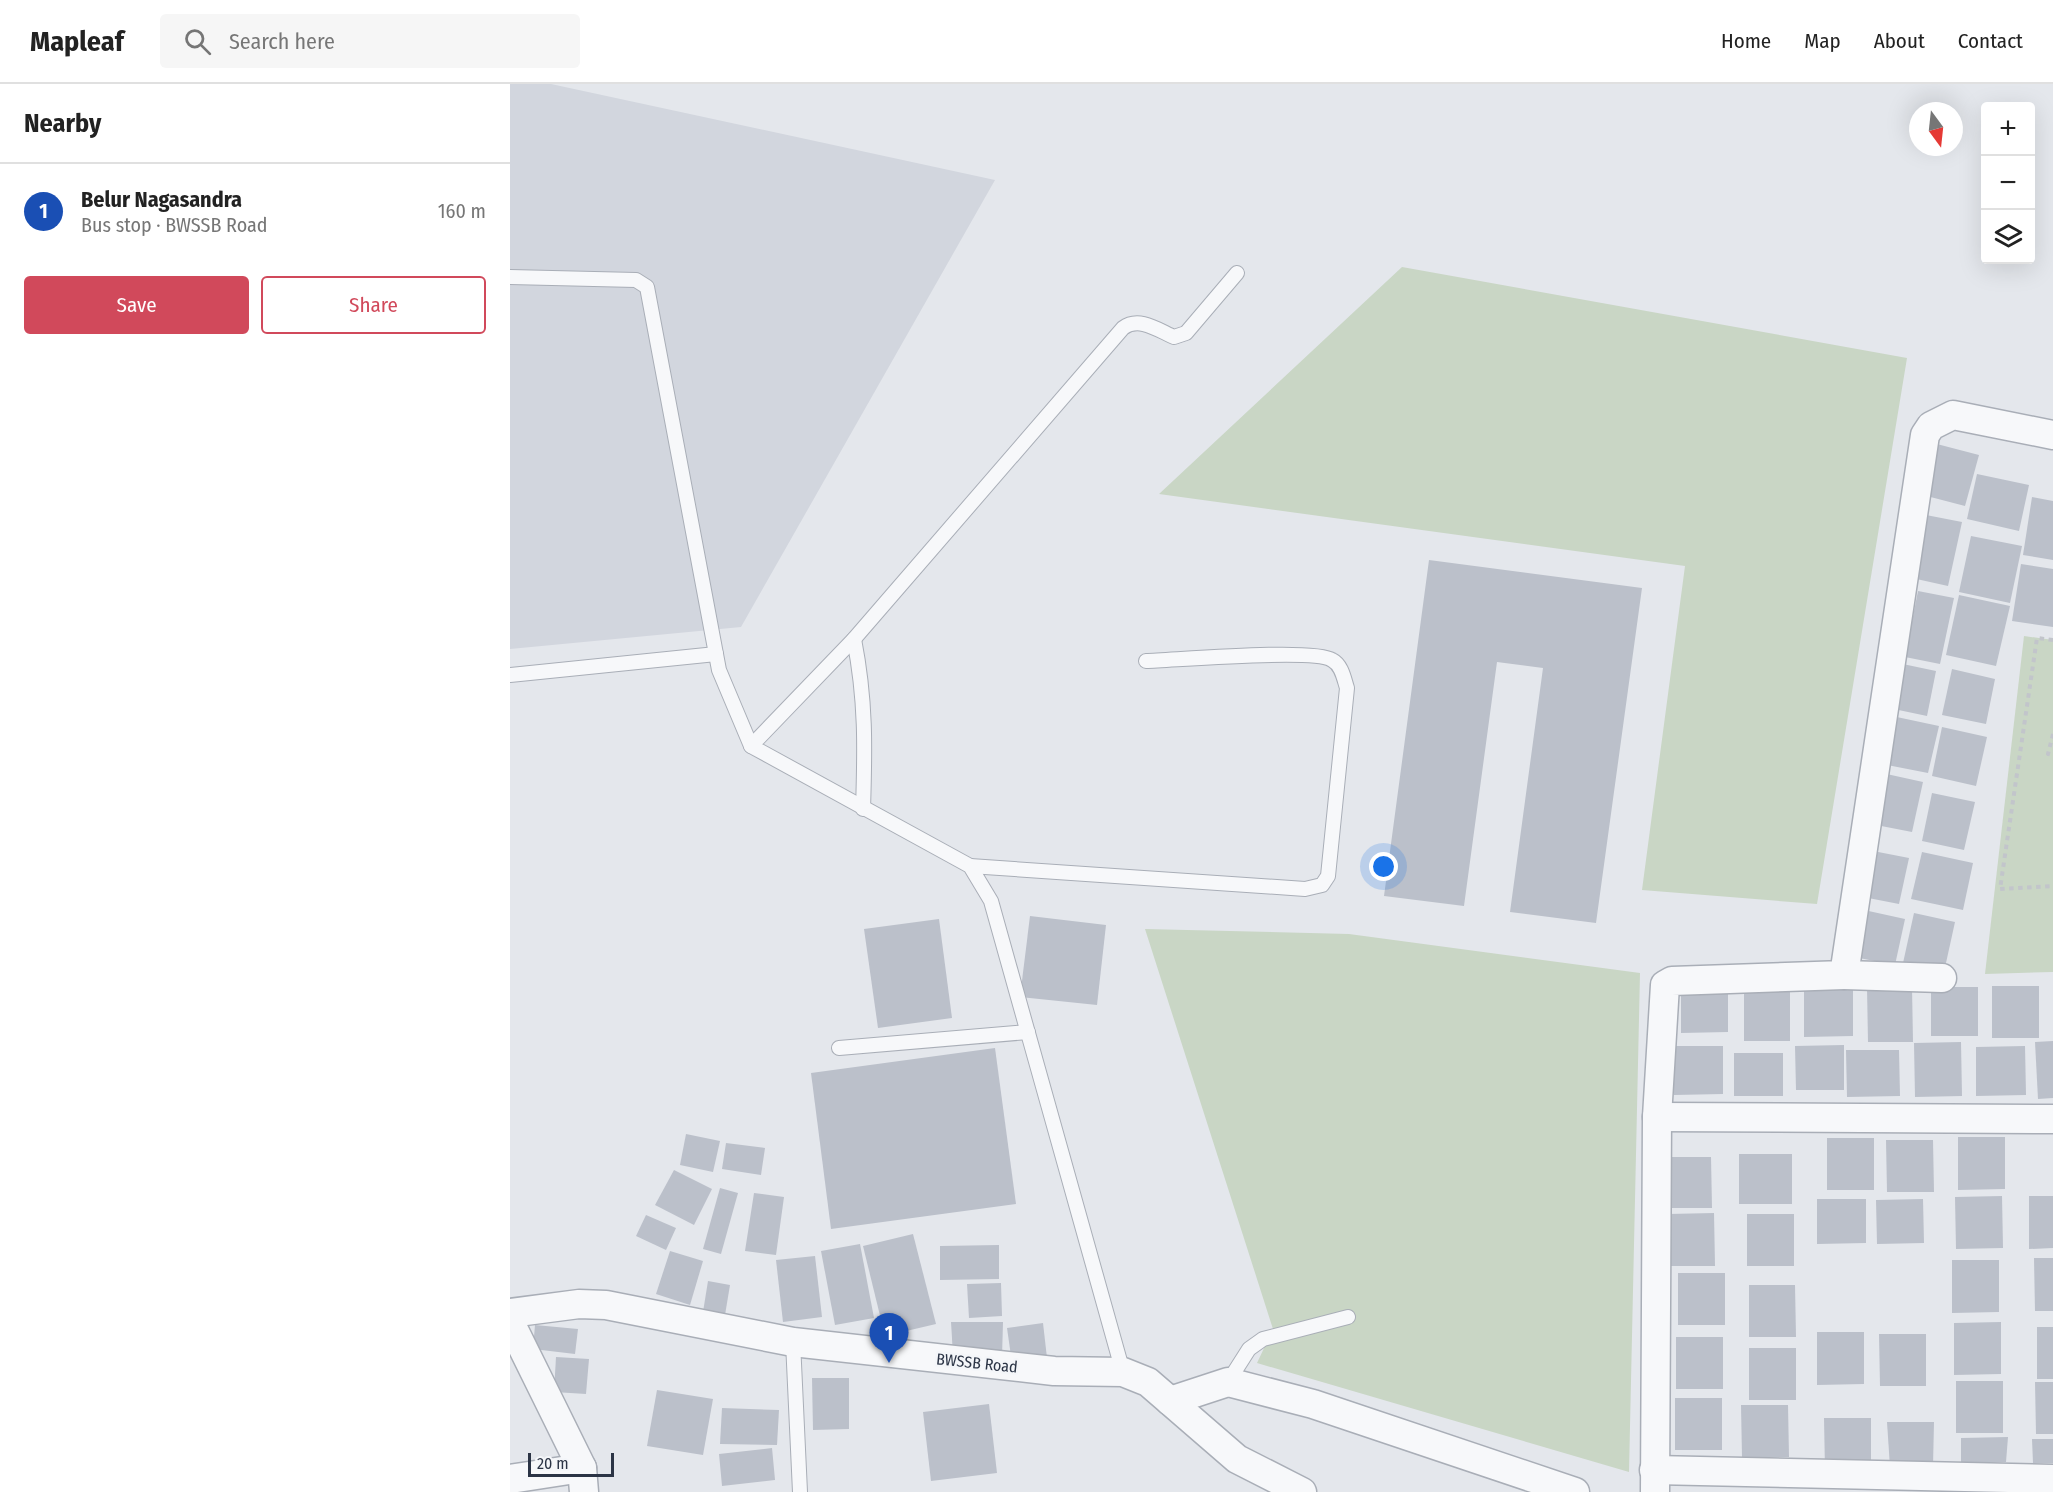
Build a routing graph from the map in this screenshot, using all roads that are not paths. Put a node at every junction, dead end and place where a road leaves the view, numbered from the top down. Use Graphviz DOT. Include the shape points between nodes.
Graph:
graph roads {
  1 [pos="1238,273"];
  2 [pos="510,277"];
  3 [pos="2053,435"];
  4 [pos="854,639"];
  5 [pos="716,654"];
  6 [pos="1146,661"];
  7 [pos="510,675"];
  8 [pos="751,746"];
  9 [pos="863,809"];
  10 [pos="970,866"];
  11 [pos="1844,975"];
  12 [pos="1942,978"];
  13 [pos="1028,1032"];
  14 [pos="839,1048"];
  15 [pos="1658,1117"];
  16 [pos="2053,1119"];
  17 [pos="510,1313"];
  18 [pos="1348,1317"];
  19 [pos="510,1322"];
  20 [pos="793,1342"];
  21 [pos="1123,1372"];
  22 [pos="1228,1382"];
  23 [pos="1170,1401"];
  24 [pos="510,1479"];
  25 [pos="2053,1479"];
  26 [pos="583,1480"];
  27 [pos="1654,1481"];
  28 [pos="800,1492"];
  29 [pos="1302,1492"];
  30 [pos="1575,1492"];
  1 -- 4 [label="lane" via="1186,333 1174,337 1140,322 1123,328"];
  2 -- 5 [label="lane" via="636,280 647,286"];
  3 -- 11 [label="street" via="1953,415 1931,426 1925,435"];
  4 -- 8 [label="lane"];
  4 -- 9 [label="lane" via="863,686"];
  5 -- 7 [label="lane"];
  5 -- 8 [label="lane"];
  6 -- 10 [label="lane" via="1306,654 1332,660 1342,671 1347,688 1328,876 1322,885 1305,889"];
  8 -- 9 [label="lane"];
  9 -- 10 [label="lane"];
  10 -- 13 [label="lane" via="991,901"];
  11 -- 12 [label="street"];
  11 -- 15 [label="street" via="1668,983 1664,989"];
  13 -- 14 [label="lane"];
  13 -- 21 [label="lane"];
  15 -- 16 [label="street"];
  15 -- 27 [label="street"];
  17 -- 20 [label="street, BWSSB Road" via="579,1304 606,1305"];
  18 -- 22 [label="lane" via="1263,1339 1249,1349"];
  19 -- 26 [label="street"];
  20 -- 21 [label="street, BWSSB Road" via="1054,1371"];
  20 -- 28 [label="lane"];
  21 -- 23 [label="street, BWSSB Road" via="1148,1382"];
  22 -- 23 [label="street"];
  22 -- 30 [label="street" via="1313,1404"];
  23 -- 29 [label="street, BWSSB Road" via="1237,1459"];
  24 -- 26 [label="street"];
  25 -- 27 [label="street"];
}
